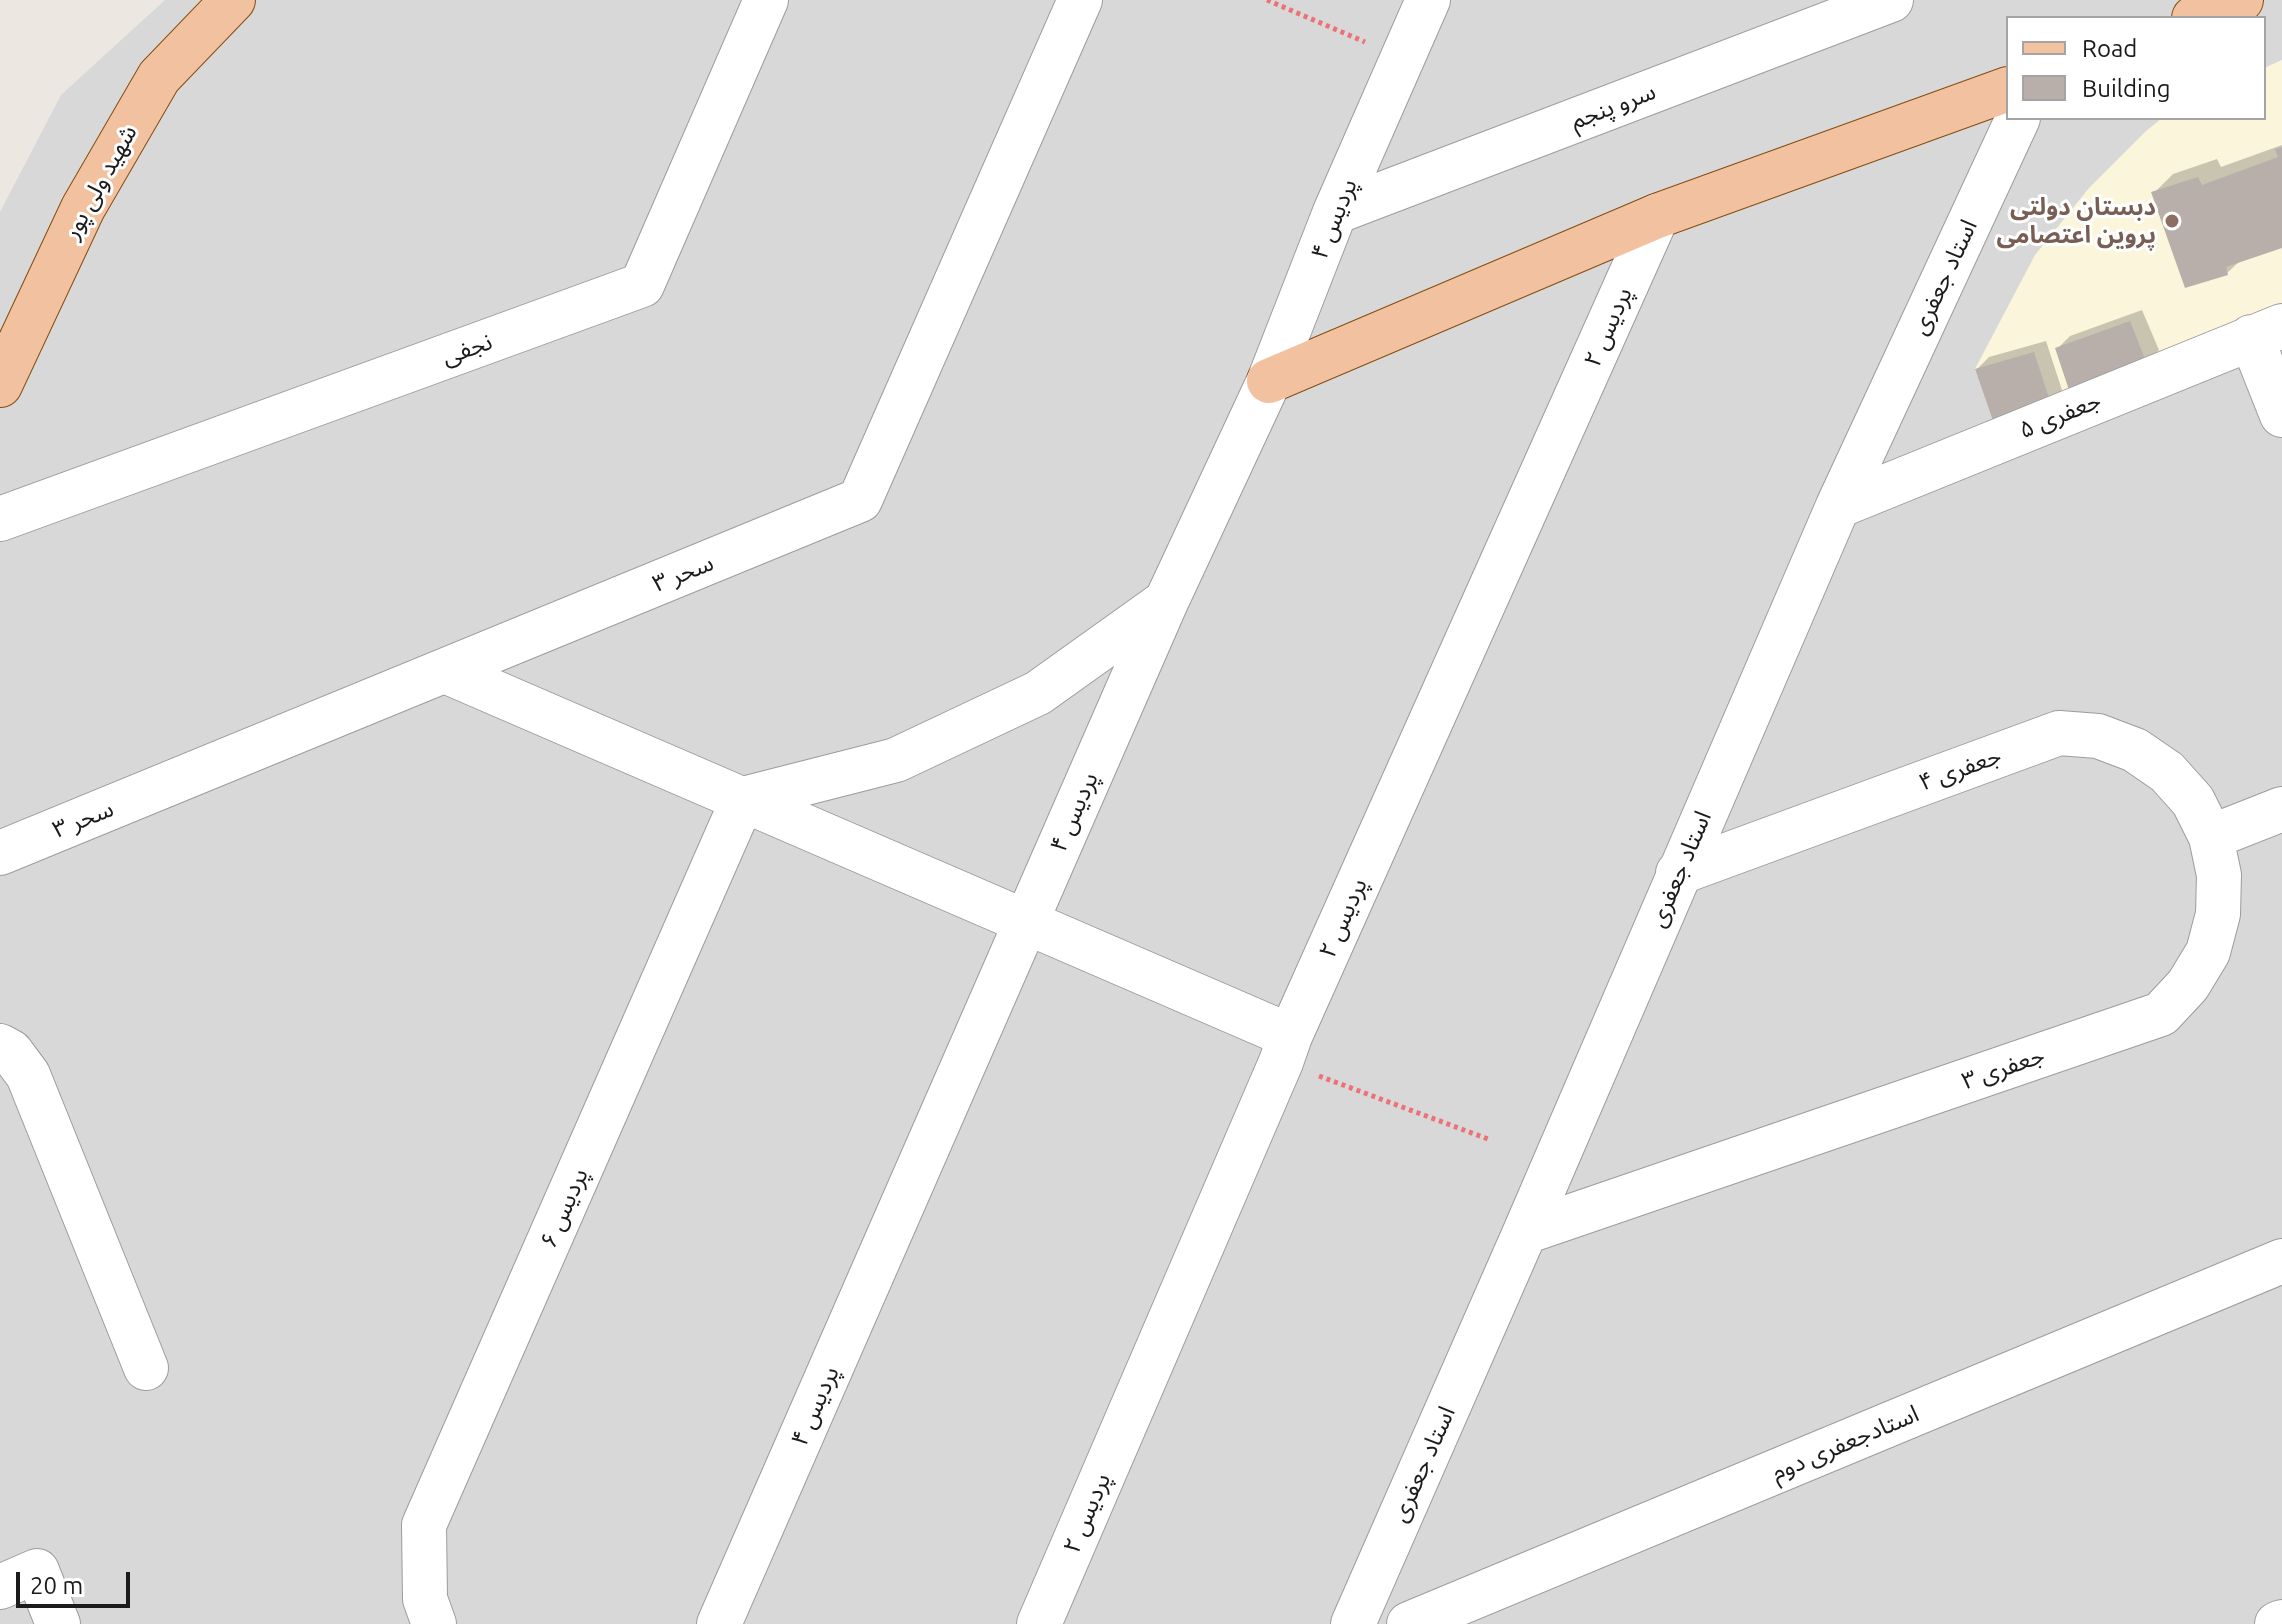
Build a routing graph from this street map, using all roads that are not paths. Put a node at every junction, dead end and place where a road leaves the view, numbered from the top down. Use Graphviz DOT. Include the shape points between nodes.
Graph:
graph roads {
  1 [pos="233,0"];
  2 [pos="766,0"];
  3 [pos="1080,0"];
  4 [pos="1428,0"];
  5 [pos="1891,0"];
  6 [pos="2241,0"];
  7 [pos="2199,16"];
  8 [pos="2006,90"];
  9 [pos="2017,120"];
  10 [pos="1335,212"];
  11 [pos="1657,216"];
  12 [pos="2266,331"];
  13 [pos="1269,381"];
  14 [pos="0,385"];
  15 [pos="2282,415"];
  16 [pos="1838,506"];
  17 [pos="0,519"];
  18 [pos="1166,602"];
  19 [pos="445,671"];
  20 [pos="743,799"];
  21 [pos="2282,809"];
  22 [pos="2211,837"];
  23 [pos="0,853"];
  24 [pos="1678,873"];
  25 [pos="1026,922"];
  26 [pos="0,1046"];
  27 [pos="1285,1049"];
  28 [pos="1525,1232"];
  29 [pos="2282,1261"];
  30 [pos="146,1368"];
  31 [pos="0,1587"];
  32 [pos="58,1624"];
  33 [pos="434,1624"];
  34 [pos="719,1624"];
  35 [pos="1039,1624"];
  36 [pos="1353,1624"];
  37 [pos="1409,1624"];
  1 -- 14 [label="main road, شهید ولی پور" via="159,77 83,208"];
  2 -- 17 [label="street, نجفی" via="642,285"];
  3 -- 19 [label="street, سحر ۳" via="860,500"];
  4 -- 10 [label="street, پردیس ۴"];
  5 -- 10 [label="street, سرو پنجم"];
  6 -- 7 [label="main road"];
  8 -- 11 [label="main road"];
  9 -- 16 [label="street, استاد جعفری"];
  10 -- 13 [label="street, پردیس ۴"];
  11 -- 13 [label="main road"];
  11 -- 27 [label="street, پردیس ۲"];
  12 -- 15 [label="street"];
  12 -- 16 [label="street, جعفری ۵"];
  13 -- 18 [label="street, پردیس ۴"];
  16 -- 24 [label="street, استاد جعفری"];
  18 -- 20 [label="street" via="1038,693 967,727 896,760"];
  18 -- 25 [label="street, پردیس ۴"];
  19 -- 20 [label="street"];
  19 -- 23 [label="street, سحر ۳"];
  20 -- 25 [label="street"];
  20 -- 33 [label="street, پردیس ۶" via="424,1525 425,1599"];
  21 -- 22 [label="street"];
  22 -- 24 [label="street, جعفری ۴" via="2193,801 2167,772 2135,750 2098,736 2059,733"];
  22 -- 28 [label="street, جعفری ۳" via="2219,901 2208,952 2161,1014"];
  24 -- 28 [label="street, استاد جعفری"];
  25 -- 27 [label="street"];
  25 -- 34 [label="street, پردیس ۴"];
  26 -- 30 [label="street" via="28,1075"];
  27 -- 35 [label="street, پردیس ۲"];
  28 -- 36 [label="street, استاد جعفری"];
  29 -- 37 [label="street, استادجعفری دوم"];
  31 -- 32 [label="street" via="37,1571"];
}
